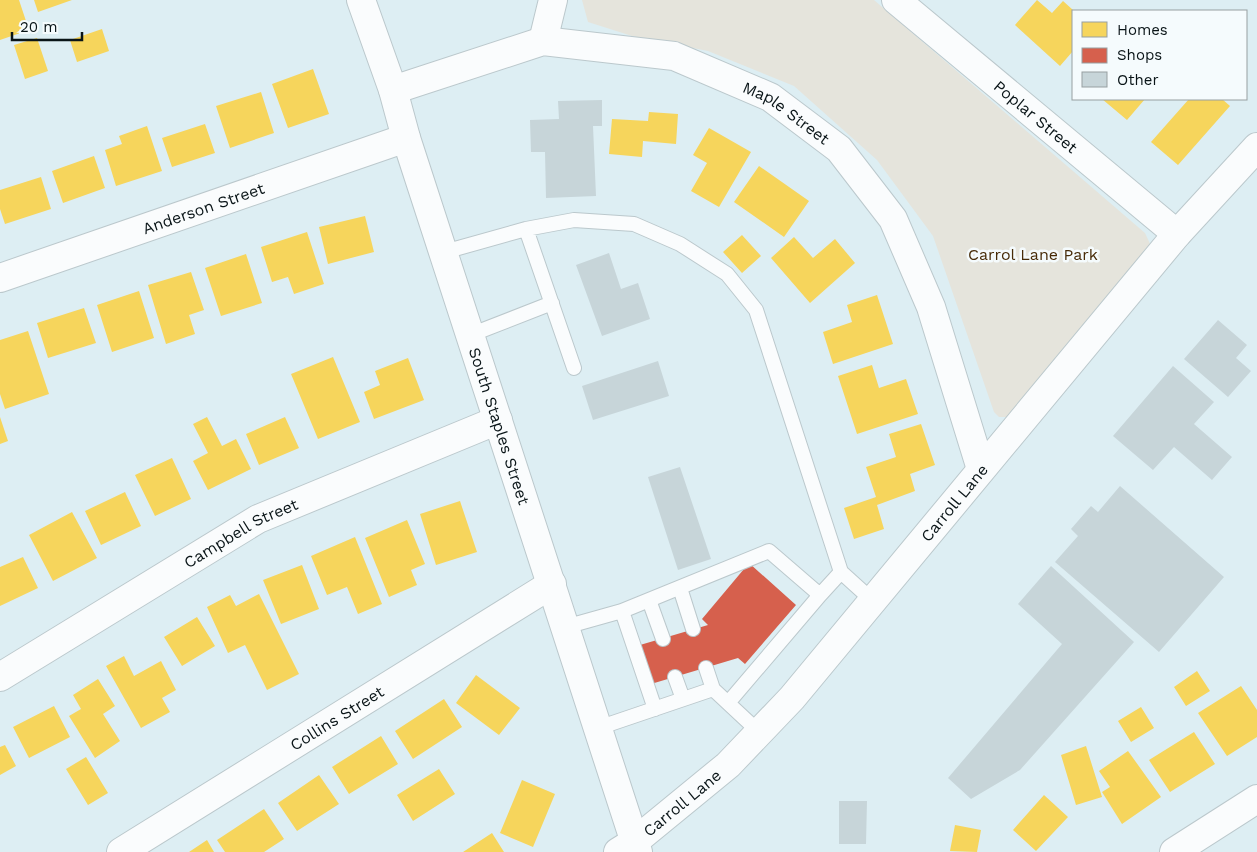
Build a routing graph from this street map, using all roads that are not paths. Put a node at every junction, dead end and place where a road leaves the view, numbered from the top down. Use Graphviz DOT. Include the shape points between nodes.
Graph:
graph roads {
  1 [pos="360,0"];
  2 [pos="553,0"];
  3 [pos="896,0"];
  4 [pos="542,41"];
  5 [pos="393,90"];
  6 [pos="406,138"];
  7 [pos="1257,147"];
  8 [pos="526,229"];
  9 [pos="1177,234"];
  10 [pos="444,252"];
  11 [pos="0,278"];
  12 [pos="552,303"];
  13 [pos="470,335"];
  14 [pos="574,368"];
  15 [pos="498,420"];
  16 [pos="981,468"];
  17 [pos="841,572"];
  18 [pos="552,584"];
  19 [pos="680,588"];
  20 [pos="820,595"];
  21 [pos="650,600"];
  22 [pos="873,601"];
  23 [pos="622,611"];
  24 [pos="566,627"];
  25 [pos="693,629"];
  26 [pos="663,639"];
  27 [pos="706,668"];
  28 [pos="0,677"];
  29 [pos="675,677"];
  30 [pos="713,689"];
  31 [pos="683,699"];
  32 [pos="728,703"];
  33 [pos="655,709"];
  34 [pos="598,728"];
  35 [pos="759,732"];
  36 [pos="1257,799"];
  37 [pos="630,849"];
  38 [pos="121,852"];
  39 [pos="1174,852"];
  1 -- 5 [label="street, South Staples Street"];
  2 -- 4 [label="street"];
  3 -- 9 [label="street, Poplar Street"];
  4 -- 5 [label="street, Maple Street"];
  4 -- 16 [label="street, Maple Street" via="674,56 770,97 839,149 893,219 931,307"];
  5 -- 6 [label="street, South Staples Street"];
  6 -- 10 [label="street, South Staples Street"];
  6 -- 11 [label="street, Anderson Street"];
  7 -- 9 [label="street, Carroll Lane"];
  8 -- 10 [label="lane"];
  8 -- 12 [label="lane"];
  8 -- 17 [label="lane" via="574,220 634,224 680,244 727,274 756,310"];
  9 -- 16 [label="street, Carroll Lane"];
  10 -- 13 [label="street, South Staples Street"];
  12 -- 13 [label="lane"];
  12 -- 14 [label="lane"];
  13 -- 15 [label="street, South Staples Street"];
  15 -- 18 [label="street, South Staples Street"];
  15 -- 28 [label="street, Campbell Street" via="258,519"];
  16 -- 22 [label="street, Carroll Lane"];
  17 -- 20 [label="lane"];
  17 -- 22 [label="lane"];
  18 -- 24 [label="street, South Staples Street"];
  18 -- 38 [label="street, Collins Street"];
  19 -- 20 [label="lane" via="769,551"];
  19 -- 21 [label="lane"];
  19 -- 25 [label="lane"];
  20 -- 32 [label="lane"];
  21 -- 23 [label="lane"];
  21 -- 26 [label="lane"];
  22 -- 35 [label="street, Carroll Lane" via="792,698"];
  23 -- 24 [label="lane"];
  23 -- 33 [label="lane"];
  24 -- 34 [label="street, South Staples Street"];
  27 -- 30 [label="lane"];
  29 -- 31 [label="lane"];
  30 -- 31 [label="lane"];
  30 -- 32 [label="lane"];
  31 -- 33 [label="lane"];
  32 -- 35 [label="lane"];
  33 -- 34 [label="lane"];
  34 -- 37 [label="street, South Staples Street"];
  35 -- 37 [label="street, Carroll Lane" via="728,765"];
  36 -- 39 [label="street"];
}
